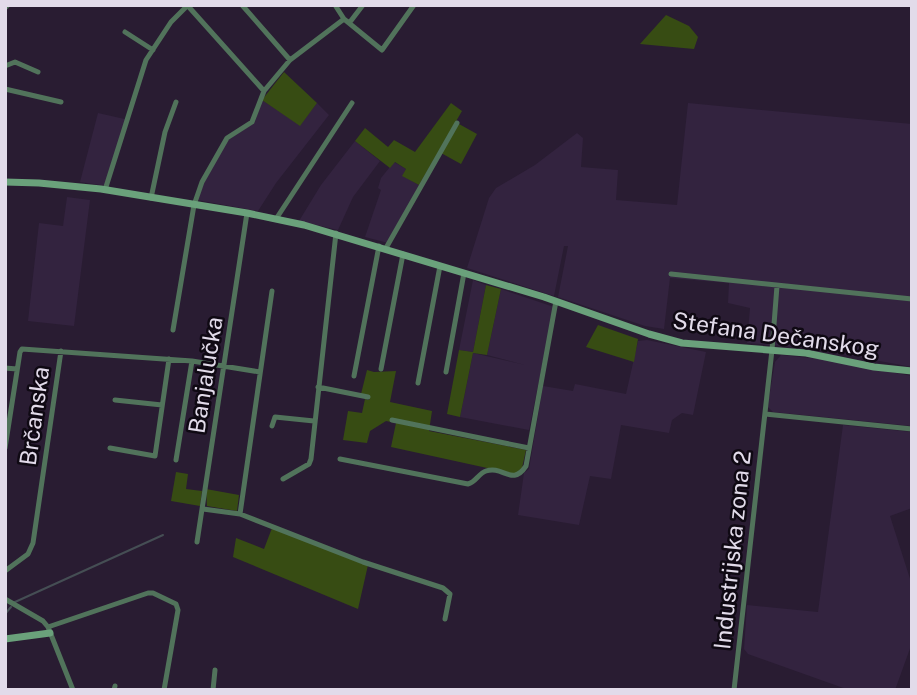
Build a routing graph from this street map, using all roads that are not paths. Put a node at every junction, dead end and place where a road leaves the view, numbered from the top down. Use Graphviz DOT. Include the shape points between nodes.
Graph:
graph roads {
  1 [pos="242,5"];
  2 [pos="335,5"];
  3 [pos="363,5"];
  4 [pos="414,5"];
  5 [pos="347,21"];
  6 [pos="125,32"];
  7 [pos="153,50"];
  8 [pos="290,60"];
  9 [pos="5,66"];
  10 [pos="38,72"];
  11 [pos="5,89"];
  12 [pos="264,91"];
  13 [pos="61,102"];
  14 [pos="176,102"];
  15 [pos="352,103"];
  16 [pos="457,123"];
  17 [pos="5,182"];
  18 [pos="104,190"];
  19 [pos="152,198"];
  20 [pos="194,205"];
  21 [pos="247,214"];
  22 [pos="276,219"];
  23 [pos="335,233"];
  24 [pos="383,247"];
  25 [pos="403,254"];
  26 [pos="440,266"];
  27 [pos="464,273"];
  28 [pos="671,274"];
  29 [pos="777,286"];
  30 [pos="272,290"];
  31 [pos="912,299"];
  32 [pos="556,301"];
  33 [pos="173,330"];
  34 [pos="772,350"];
  35 [pos="61,351"];
  36 [pos="169,359"];
  37 [pos="192,361"];
  38 [pos="224,366"];
  39 [pos="5,368"];
  40 [pos="17,369"];
  41 [pos="381,369"];
  42 [pos="912,371"];
  43 [pos="260,372"];
  44 [pos="446,372"];
  45 [pos="354,376"];
  46 [pos="418,383"];
  47 [pos="318,387"];
  48 [pos="368,397"];
  49 [pos="115,400"];
  50 [pos="162,405"];
  51 [pos="765,414"];
  52 [pos="392,420"];
  53 [pos="314,421"];
  54 [pos="272,426"];
  55 [pos="912,429"];
  56 [pos="5,448"];
  57 [pos="110,448"];
  58 [pos="529,448"];
  59 [pos="340,459"];
  60 [pos="176,460"];
  61 [pos="283,478"];
  62 [pos="203,509"];
  63 [pos="240,514"];
  64 [pos="197,542"];
  65 [pos="5,571"];
  66 [pos="5,599"];
  67 [pos="445,619"];
  68 [pos="49,630"];
  69 [pos="5,639"];
  70 [pos="215,670"];
  71 [pos="73,690"];
  72 [pos="164,690"];
  73 [pos="213,690"];
  74 [pos="734,690"];
  1 -- 8 [label="street"];
  2 -- 5 [label="street"];
  3 -- 5 [label="street"];
  4 -- 5 [label="street" via="382,50"];
  5 -- 8 [label="street"];
  6 -- 7 [label="street"];
  7 -- 12 [label="street" via="188,6"];
  7 -- 18 [label="street"];
  8 -- 12 [label="street"];
  9 -- 10 [label="street" via="15,62"];
  11 -- 13 [label="street"];
  12 -- 20 [label="street" via="252,122 227,138"];
  14 -- 19 [label="street" via="164,132"];
  15 -- 22 [label="street"];
  16 -- 24 [label="street"];
  17 -- 18 [label="main road, Stefana Dečanskog"];
  18 -- 19 [label="main road, Stefana Dečanskog"];
  19 -- 20 [label="main road, Stefana Dečanskog"];
  20 -- 21 [label="main road, Stefana Dečanskog"];
  20 -- 33 [label="street"];
  21 -- 22 [label="main road, Stefana Dečanskog"];
  21 -- 38 [label="street, Banjalučka"];
  22 -- 23 [label="main road, Stefana Dečanskog"];
  23 -- 24 [label="main road, Stefana Dečanskog"];
  23 -- 47 [label="street"];
  24 -- 25 [label="main road, Stefana Dečanskog"];
  24 -- 45 [label="street"];
  25 -- 26 [label="main road, Stefana Dečanskog"];
  25 -- 41 [label="street"];
  26 -- 27 [label="main road, Stefana Dečanskog"];
  26 -- 46 [label="street"];
  27 -- 32 [label="main road, Stefana Dečanskog"];
  27 -- 44 [label="street"];
  28 -- 29 [label="street"];
  29 -- 31 [label="street"];
  29 -- 34 [label="street, Industrijska zona 2"];
  30 -- 43 [label="street"];
  32 -- 34 [label="main road, Stefana Dečanskog" via="682,343"];
  32 -- 58 [label="street"];
  34 -- 42 [label="main road, Stefana Dečanskog"];
  34 -- 51 [label="street, Industrijska zona 2"];
  35 -- 36 [label="street"];
  35 -- 40 [label="street, Brčanska" via="22,349"];
  35 -- 65 [label="street, Brčanska" via="33,543 28,554"];
  36 -- 37 [label="street"];
  36 -- 50 [label="street"];
  37 -- 38 [label="street"];
  37 -- 60 [label="street"];
  38 -- 43 [label="street"];
  38 -- 62 [label="street, Banjalučka"];
  39 -- 40 [label="street"];
  40 -- 56 [label="street, Brčanska"];
  43 -- 63 [label="street"];
  47 -- 48 [label="street"];
  47 -- 53 [label="street"];
  49 -- 50 [label="street"];
  50 -- 57 [label="street" via="155,456"];
  51 -- 55 [label="street"];
  51 -- 74 [label="street, Industrijska zona 2"];
  52 -- 58 [label="street"];
  53 -- 54 [label="street" via="275,416"];
  53 -- 61 [label="street" via="309,464"];
  58 -- 59 [label="street" via="522,474 488,470 468,484"];
  62 -- 63 [label="street"];
  62 -- 64 [label="street, Banjalučka"];
  63 -- 67 [label="street" via="443,588 450,594"];
  66 -- 68 [label="street" via="43,621"];
  68 -- 69 [label="main road"];
  68 -- 71 [label="street"];
  68 -- 72 [label="street" via="148,593 164,597 178,610"];
  70 -- 73 [label="street"];
}
